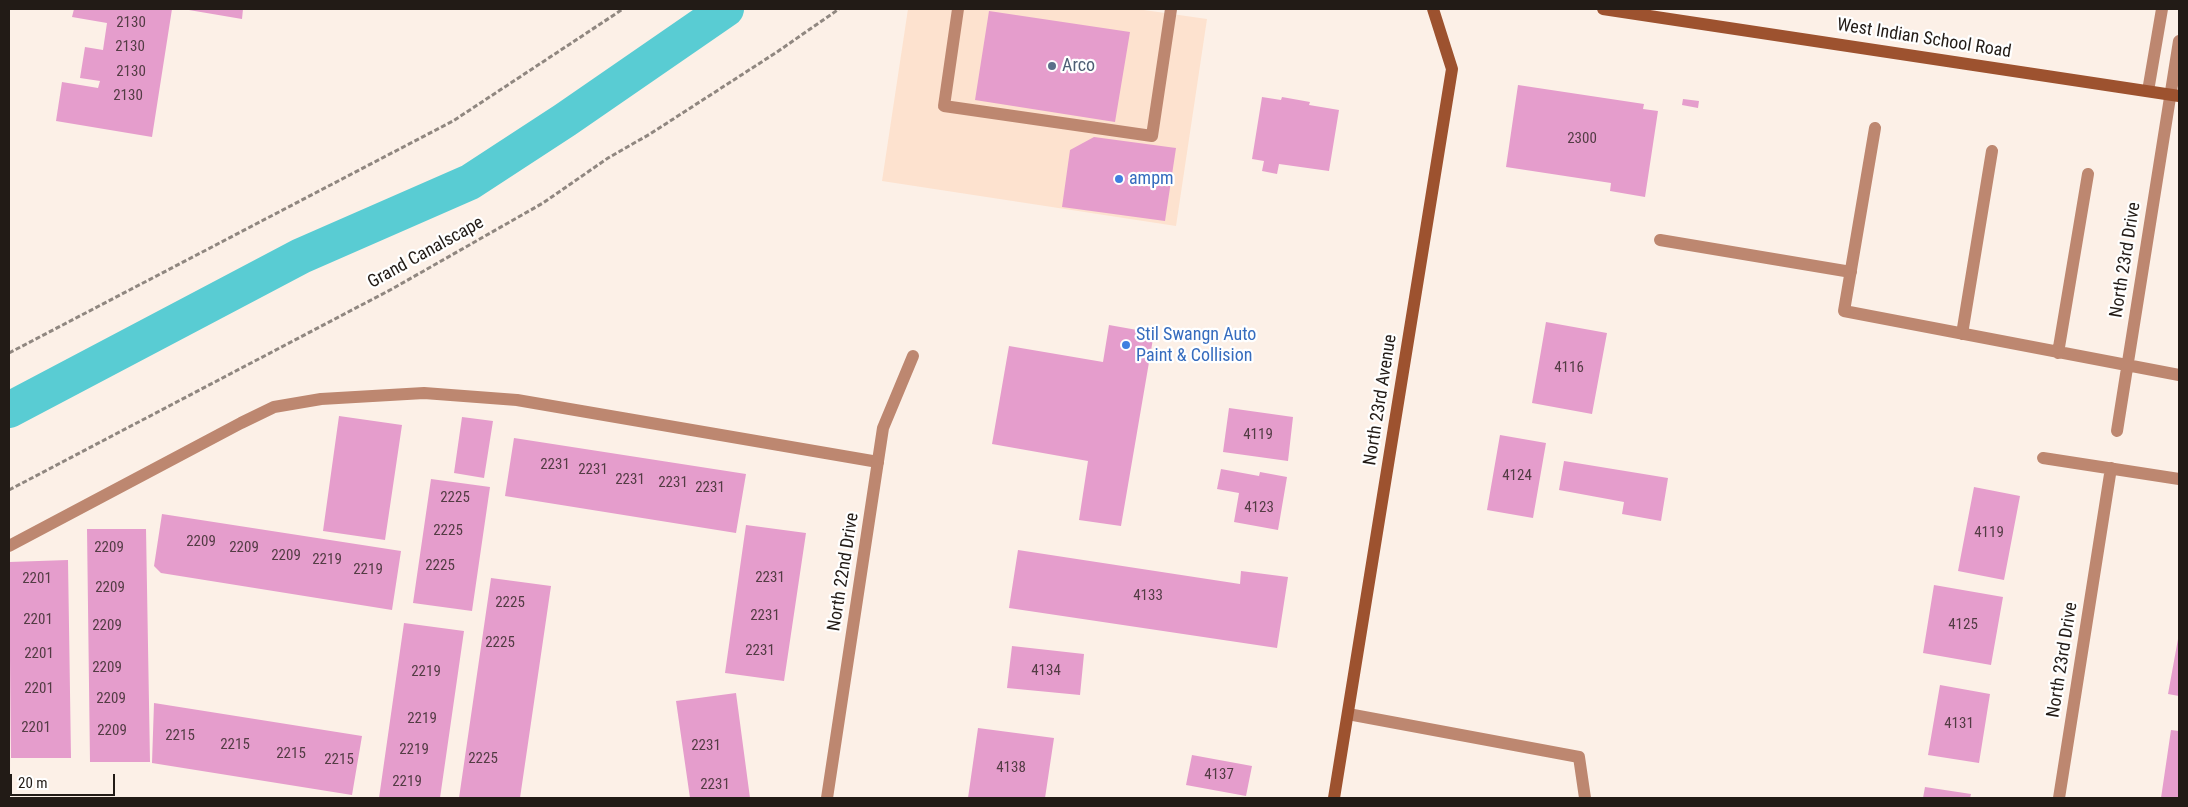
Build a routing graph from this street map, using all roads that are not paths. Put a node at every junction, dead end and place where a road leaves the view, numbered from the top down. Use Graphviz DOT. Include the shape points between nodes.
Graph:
graph roads {
  1 [pos="958,9"];
  2 [pos="1171,9"];
  3 [pos="1433,9"];
  4 [pos="1604,9"];
  5 [pos="2162,9"];
  6 [pos="2179,41"];
  7 [pos="2148,92"];
  8 [pos="2175,95"];
  9 [pos="1875,128"];
  10 [pos="1992,151"];
  11 [pos="2088,174"];
  12 [pos="1660,240"];
  13 [pos="1851,272"];
  14 [pos="1962,334"];
  15 [pos="2058,353"];
  16 [pos="913,356"];
  17 [pos="2127,367"];
  18 [pos="2179,375"];
  19 [pos="2117,431"];
  20 [pos="2043,458"];
  21 [pos="878,462"];
  22 [pos="2111,468"];
  23 [pos="2179,479"];
  24 [pos="9,546"];
  25 [pos="1348,714"];
  26 [pos="827,798"];
  27 [pos="1334,798"];
  28 [pos="1585,798"];
  29 [pos="2060,798"];
  1 -- 2 [label="street" via="944,106 1152,136"];
  3 -- 25 [label="street, North 23rd Avenue" via="1452,69"];
  4 -- 7 [label="street, West Indian School Road"];
  5 -- 7 [label="street"];
  6 -- 8 [label="street, North 23rd Drive"];
  7 -- 8 [label="street, West Indian School Road"];
  8 -- 17 [label="street, North 23rd Drive"];
  9 -- 13 [label="street"];
  10 -- 14 [label="street"];
  11 -- 15 [label="street"];
  12 -- 13 [label="street"];
  13 -- 14 [label="street" via="1844,311"];
  14 -- 15 [label="street"];
  15 -- 17 [label="street"];
  16 -- 21 [label="street, North 22nd Drive" via="883,428"];
  17 -- 18 [label="street"];
  17 -- 19 [label="street, North 23rd Drive"];
  20 -- 22 [label="street"];
  21 -- 24 [label="street" via="517,400 424,394 321,399 274,407"];
  21 -- 26 [label="street, North 22nd Drive"];
  22 -- 23 [label="street"];
  22 -- 29 [label="street, North 23rd Drive"];
  25 -- 27 [label="street, North 23rd Avenue"];
  25 -- 28 [label="street" via="1579,757"];
}
